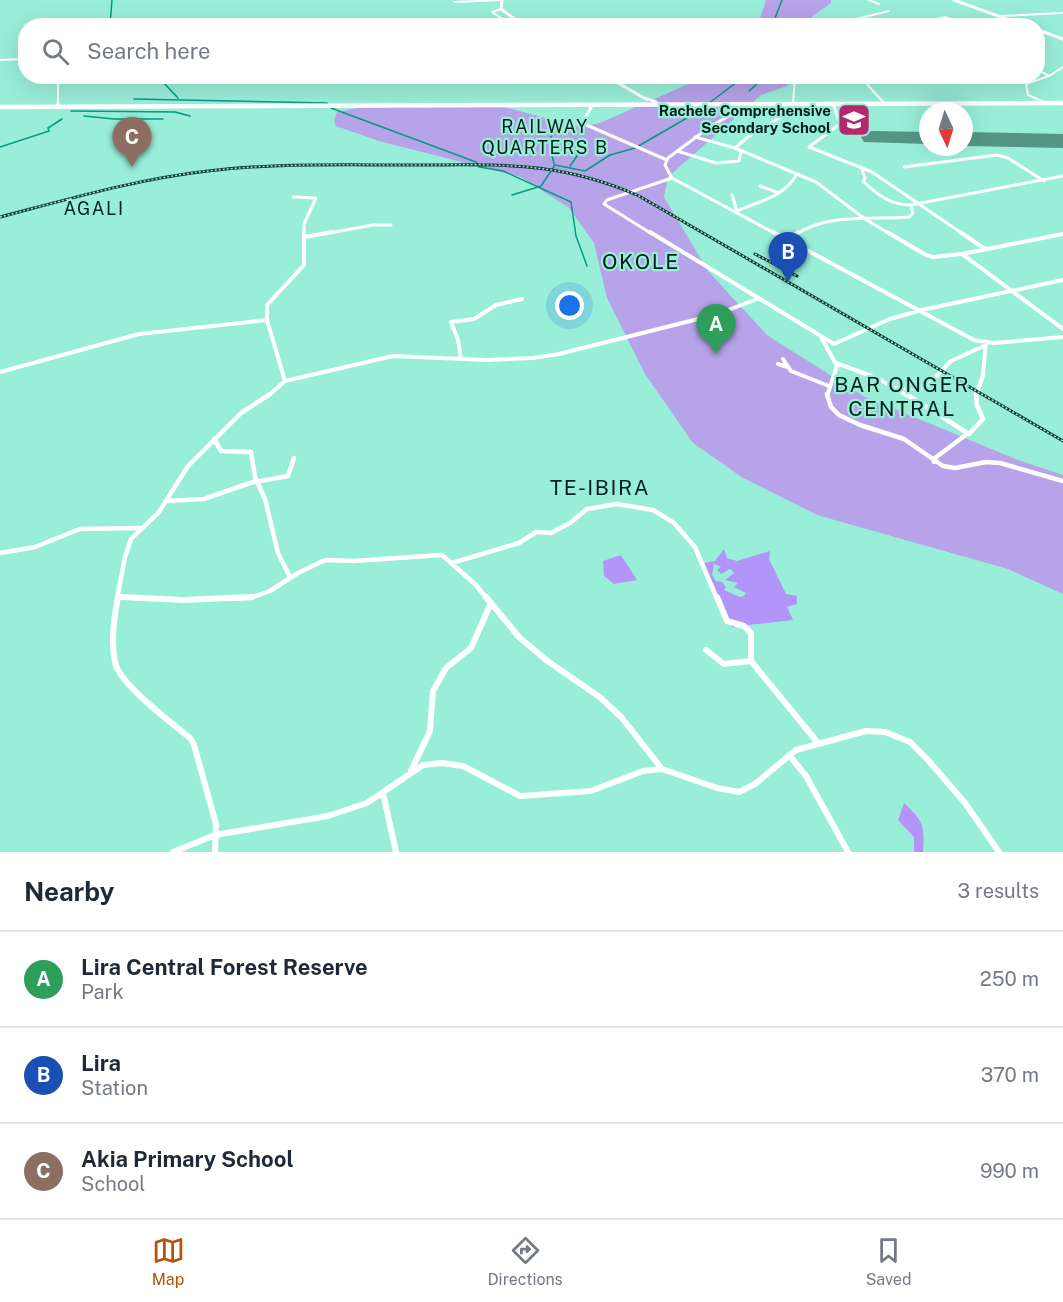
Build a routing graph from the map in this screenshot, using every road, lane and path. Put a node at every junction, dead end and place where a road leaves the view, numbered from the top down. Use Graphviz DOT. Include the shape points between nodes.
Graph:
graph roads {
  1 [pos="502,0"];
  2 [pos="869,0"];
  3 [pos="955,0"];
  4 [pos="454,2"];
  5 [pos="879,4"];
  6 [pos="501,9"];
  7 [pos="889,11"];
  8 [pos="1063,13"];
  9 [pos="507,14"];
  10 [pos="497,15"];
  11 [pos="1000,16"];
  12 [pos="502,18"];
  13 [pos="513,18"];
  14 [pos="860,18"];
  15 [pos="1006,18"];
  16 [pos="1045,32"];
  17 [pos="1063,37"];
  18 [pos="18,59"];
  19 [pos="0,60"];
  20 [pos="1063,67"];
  21 [pos="1045,74"];
  22 [pos="1049,76"];
  23 [pos="1045,77"];
  24 [pos="57,84"];
  25 [pos="620,84"];
  26 [pos="796,84"];
  27 [pos="866,84"];
  28 [pos="1026,84"];
  29 [pos="644,98"];
  30 [pos="804,103"];
  31 [pos="833,103"];
  32 [pos="884,103"];
  33 [pos="1046,103"];
  34 [pos="1063,103"];
  35 [pos="593,104"];
  36 [pos="645,104"];
  37 [pos="666,104"];
  38 [pos="752,104"];
  39 [pos="793,104"];
  40 [pos="0,107"];
  41 [pos="57,107"];
  42 [pos="695,138"];
  43 [pos="735,148"];
  44 [pos="677,151"];
  45 [pos="741,152"];
  46 [pos="667,159"];
  47 [pos="904,166"];
  48 [pos="861,167"];
  49 [pos="797,174"];
  50 [pos="1063,176"];
  51 [pos="672,178"];
  52 [pos="1044,181"];
  53 [pos="760,186"];
  54 [pos="779,193"];
  55 [pos="732,195"];
  56 [pos="293,197"];
  57 [pos="921,203"];
  58 [pos="911,205"];
  59 [pos="737,211"];
  60 [pos="865,219"];
  61 [pos="391,225"];
  62 [pos="1063,234"];
  63 [pos="305,237"];
  64 [pos="788,241"];
  65 [pos="985,249"];
  66 [pos="963,254"];
  67 [pos="1063,280"];
  68 [pos="1012,291"];
  69 [pos="522,299"];
  70 [pos="757,299"];
  71 [pos="918,311"];
  72 [pos="267,320"];
  73 [pos="1063,329"];
  74 [pos="820,337"];
  75 [pos="1063,337"];
  76 [pos="985,344"];
  77 [pos="461,359"];
  78 [pos="783,359"];
  79 [pos="836,363"];
  80 [pos="778,364"];
  81 [pos="788,367"];
  82 [pos="0,372"];
  83 [pos="285,381"];
  84 [pos="829,386"];
  85 [pos="896,388"];
  86 [pos="967,434"];
  87 [pos="214,439"];
  88 [pos="294,458"];
  89 [pos="934,460"];
  90 [pos="1063,481"];
  91 [pos="256,483"];
  92 [pos="167,501"];
  93 [pos="141,528"];
  94 [pos="0,553"];
  95 [pos="452,563"];
  96 [pos="290,578"];
  97 [pos="117,597"];
  98 [pos="491,603"];
  99 [pos="706,650"];
  100 [pos="751,661"];
  101 [pos="818,743"];
  102 [pos="789,755"];
  103 [pos="662,769"];
  104 [pos="410,771"];
  105 [pos="383,793"];
  106 [pos="215,836"];
  107 [pos="174,852"];
  108 [pos="215,852"];
  109 [pos="396,852"];
  110 [pos="848,852"];
  111 [pos="999,852"];
  1 -- 4 [label="street"];
  1 -- 6 [label="main road"];
  2 -- 5 [label="street"];
  3 -- 11 [label="main road"];
  6 -- 9 [label="main road"];
  6 -- 10 [label="street" via="493,11"];
  7 -- 14 [label="street"];
  8 -- 11 [label="street"];
  9 -- 10 [label="street"];
  9 -- 13 [label="main road"];
  10 -- 12 [label="street"];
  11 -- 15 [label="main road"];
  16 -- 17 [label="main road"];
  18 -- 19 [label="street"];
  20 -- 22 [label="street"];
  21 -- 22 [label="street"];
  22 -- 23 [label="street"];
  24 -- 41 [label="street"];
  25 -- 29 [label="main road"];
  26 -- 39 [label="street"];
  27 -- 32 [label="street"];
  28 -- 33 [label="street" via="1028,95"];
  29 -- 36 [label="main road"];
  29 -- 37 [label="main road"];
  30 -- 31 [label="main road"];
  30 -- 39 [label="main road"];
  30 -- 43 [label="street"];
  31 -- 32 [label="main road"];
  31 -- 48 [label="street" via="840,124 809,147"];
  32 -- 33 [label="main road"];
  33 -- 34 [label="main road"];
  35 -- 36 [label="main road"];
  35 -- 41 [label="main road"];
  35 -- 46 [label="street" via="582,123"];
  36 -- 37 [label="main road"];
  37 -- 38 [label="main road"];
  38 -- 39 [label="main road"];
  38 -- 42 [label="street"];
  40 -- 41 [label="main road"];
  42 -- 43 [label="street"];
  42 -- 44 [label="street"];
  43 -- 45 [label="street"];
  44 -- 45 [label="street" via="718,164 739,161"];
  44 -- 46 [label="street"];
  45 -- 49 [label="street"];
  46 -- 51 [label="street" via="665,165"];
  47 -- 52 [label="street" via="997,155"];
  48 -- 57 [label="street"];
  48 -- 58 [label="street" via="863,181 888,202"];
  49 -- 54 [label="street"];
  49 -- 60 [label="street" via="820,184"];
  50 -- 52 [label="street"];
  51 -- 59 [label="street"];
  51 -- 70 [label="street" via="604,204"];
  52 -- 57 [label="street"];
  53 -- 54 [label="street"];
  54 -- 59 [label="street"];
  55 -- 59 [label="street"];
  56 -- 63 [label="street" via="316,198 306,218"];
  57 -- 58 [label="street"];
  57 -- 65 [label="street"];
  58 -- 60 [label="street" via="913,213 909,217"];
  59 -- 64 [label="street"];
  60 -- 64 [label="street" via="841,219 820,225 793,235"];
  60 -- 66 [label="street" via="926,255"];
  61 -- 63 [label="street"];
  62 -- 65 [label="street"];
  63 -- 72 [label="street" via="304,265 267,305"];
  64 -- 71 [label="street"];
  65 -- 66 [label="street"];
  66 -- 68 [label="street"];
  67 -- 68 [label="street"];
  68 -- 71 [label="street"];
  68 -- 73 [label="street"];
  69 -- 77 [label="street" via="504,302 474,319 451,322"];
  70 -- 74 [label="street"];
  70 -- 77 [label="street" via="718,314 559,354"];
  71 -- 74 [label="street" via="890,319 838,344"];
  71 -- 76 [label="street"];
  72 -- 82 [label="street" via="139,334"];
  72 -- 83 [label="street"];
  74 -- 79 [label="street"];
  75 -- 76 [label="street"];
  76 -- 85 [label="street" via="951,361 925,388"];
  76 -- 86 [label="street" via="983,375 976,392 983,419"];
  77 -- 83 [label="street" via="393,356"];
  78 -- 81 [label="street"];
  79 -- 84 [label="street"];
  79 -- 85 [label="street"];
  80 -- 81 [label="street"];
  81 -- 84 [label="street"];
  83 -- 87 [label="street" via="241,413"];
  84 -- 89 [label="street" via="827,397 841,416 868,429 904,438"];
  85 -- 86 [label="street"];
  86 -- 89 [label="street"];
  87 -- 91 [label="street" via="221,451 251,452"];
  87 -- 92 [label="street" via="184,470"];
  88 -- 91 [label="street" via="290,475"];
  89 -- 90 [label="street" via="951,468 997,463"];
  91 -- 92 [label="street" via="204,499"];
  91 -- 96 [label="street" via="263,492 267,519 284,571"];
  92 -- 93 [label="street"];
  93 -- 94 [label="street" via="80,529 35,547"];
  93 -- 97 [label="street" via="129,545"];
  95 -- 96 [label="street" via="439,555 324,560"];
  95 -- 98 [label="street"];
  95 -- 100 [label="street" via="519,543 536,532 551,533 587,509 617,504 653,510 674,523 695,547 727,621 742,624 753,633"];
  96 -- 97 [label="street" via="250,598"];
  97 -- 106 [label="street" via="115,663 140,696 190,738 210,796"];
  98 -- 103 [label="street" via="535,651 615,711"];
  98 -- 104 [label="street" via="469,651 446,668 433,691 430,731"];
  99 -- 100 [label="street" via="724,664"];
  100 -- 101 [label="street"];
  101 -- 102 [label="street"];
  101 -- 111 [label="street" via="872,730 905,739 945,778"];
  102 -- 103 [label="street" via="755,784 739,792"];
  102 -- 110 [label="street" via="806,776"];
  103 -- 104 [label="street" via="643,771 591,791 530,796 507,791 463,766 442,763"];
  104 -- 105 [label="street"];
  105 -- 106 [label="street" via="367,803 328,816"];
  105 -- 109 [label="street"];
  106 -- 107 [label="street"];
  106 -- 108 [label="street"];
}
